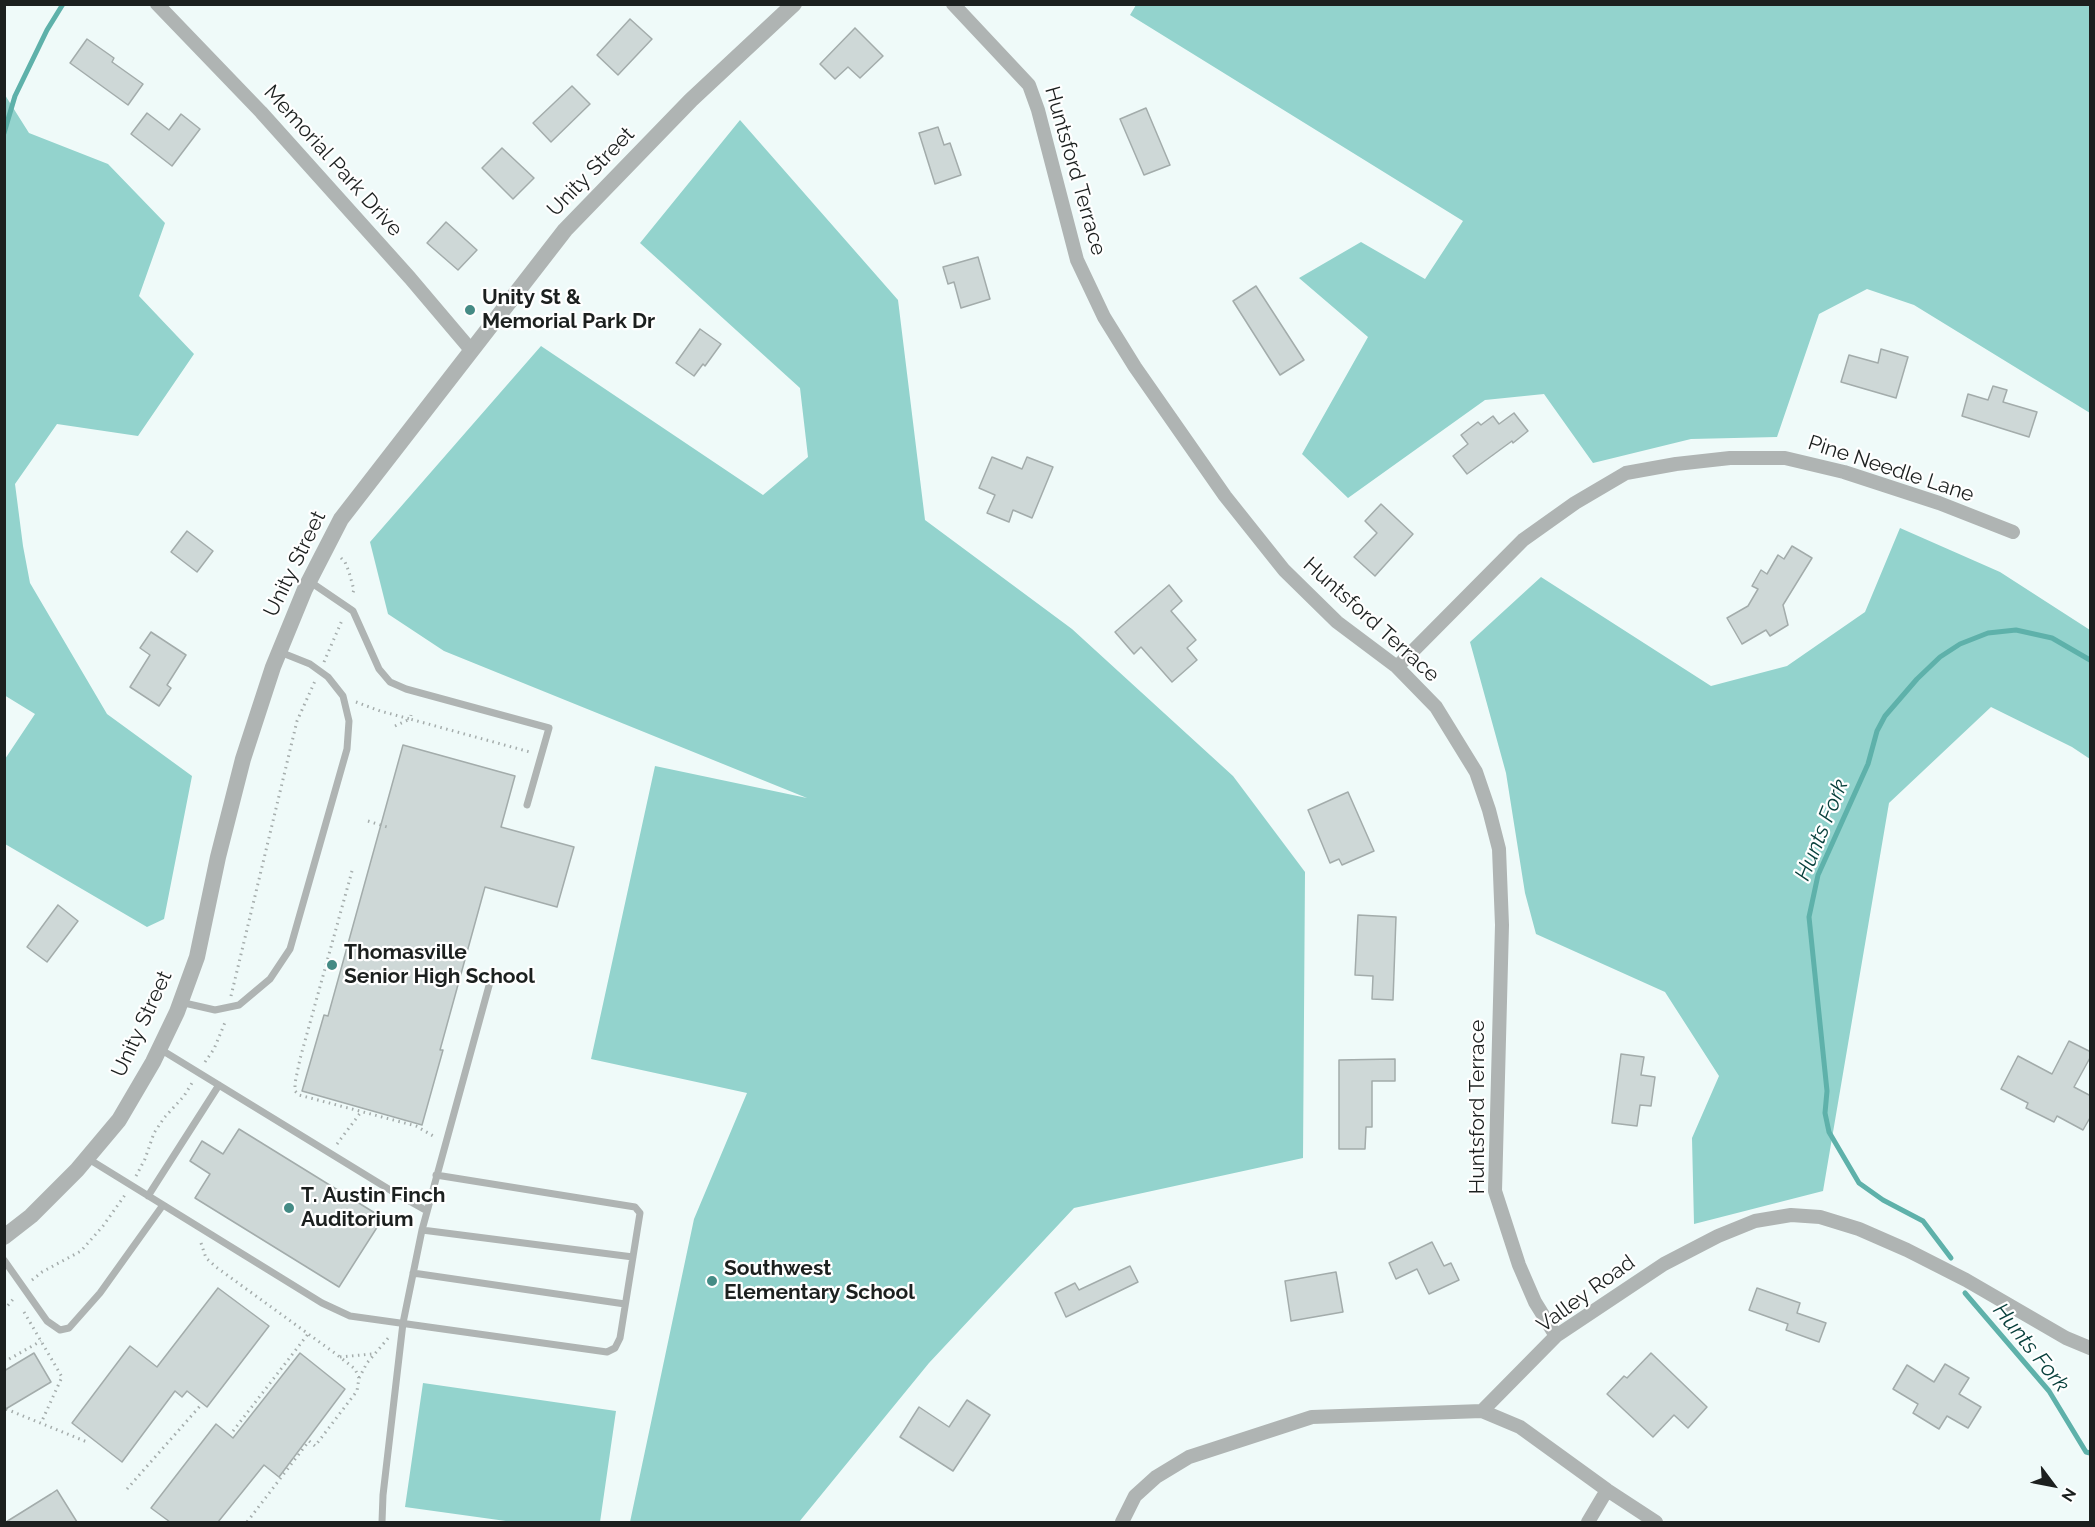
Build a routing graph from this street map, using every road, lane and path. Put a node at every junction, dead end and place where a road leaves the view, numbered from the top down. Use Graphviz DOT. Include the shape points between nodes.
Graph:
graph roads {
  1 [pos="157,4"];
  2 [pos="794,4"];
  3 [pos="954,4"];
  4 [pos="471,350"];
  5 [pos="2013,532"];
  6 [pos="309,581"];
  7 [pos="279,652"];
  8 [pos="1397,667"];
  9 [pos="320,671"];
  10 [pos="343,696"];
  11 [pos="410,717"];
  12 [pos="395,726"];
  13 [pos="530,752"];
  14 [pos="527,805"];
  15 [pos="368,821"];
  16 [pos="387,827"];
  17 [pos="352,871"];
  18 [pos="490,982"];
  19 [pos="180,1002"];
  20 [pos="229,1007"];
  21 [pos="160,1049"];
  22 [pos="219,1085"];
  23 [pos="361,1112"];
  24 [pos="445,1142"];
  25 [pos="330,1154"];
  26 [pos="87,1158"];
  27 [pos="436,1175"];
  28 [pos="148,1196"];
  29 [pos="163,1205"];
  30 [pos="427,1211"];
  31 [pos="203,1229"];
  32 [pos="422,1230"];
  33 [pos="4,1237"];
  34 [pos="633,1257"];
  35 [pos="4,1260"];
  36 [pos="413,1272"];
  37 [pos="626,1304"];
  38 [pos="21,1307"];
  39 [pos="403,1323"];
  40 [pos="308,1334"];
  41 [pos="1556,1336"];
  42 [pos="40,1341"];
  43 [pos="2091,1348"];
  44 [pos="374,1354"];
  45 [pos="339,1357"];
  46 [pos="4,1362"];
  47 [pos="359,1378"];
  48 [pos="200,1406"];
  49 [pos="6,1409"];
  50 [pos="1482,1411"];
  51 [pos="41,1423"];
  52 [pos="233,1431"];
  53 [pos="87,1442"];
  54 [pos="127,1489"];
  55 [pos="1607,1490"];
  56 [pos="247,1522"];
  57 [pos="382,1522"];
  58 [pos="1122,1522"];
  59 [pos="1588,1522"];
  60 [pos="1656,1522"];
  1 -- 4 [label="street, Memorial Park Drive" via="261,111"];
  2 -- 4 [label="street, Unity Street" via="691,100 565,230"];
  3 -- 8 [label="street, Huntsford Terrace" via="1029,85 1077,260 1104,317 1135,367 1225,496 1284,570 1337,622"];
  4 -- 6 [label="street, Unity Street" via="341,519"];
  5 -- 8 [label="street, Pine Needle Lane" via="1844,472 1785,458 1730,458 1626,474 1575,502 1523,540"];
  6 -- 7 [label="street, Unity Street"];
  6 -- 14 [label="lane" via="352,611 379,669 390,682 549,728"];
  7 -- 9 [label="lane"];
  7 -- 19 [label="street, Unity Street" via="243,759 197,957"];
  8 -- 41 [label="street, Huntsford Terrace" via="1436,707 1476,772 1499,849 1502,925 1495,1191 1519,1265"];
  9 -- 10 [label="lane"];
  9 -- 20 [label="path" via="297,721"];
  10 -- 11 [label="path" via="380,711"];
  10 -- 20 [label="lane" via="349,721 346,749 290,949 270,980 239,1005"];
  11 -- 12 [label="path"];
  11 -- 13 [label="path"];
  15 -- 16 [label="path"];
  17 -- 23 [label="path" via="294,1083 299,1095"];
  18 -- 24 [label="lane"];
  19 -- 20 [label="lane" via="215,1010"];
  19 -- 21 [label="street, Unity Street"];
  21 -- 22 [label="lane"];
  21 -- 26 [label="street, Unity Street" via="119,1120"];
  22 -- 25 [label="lane"];
  22 -- 28 [label="lane"];
  23 -- 24 [label="path" via="416,1126"];
  23 -- 25 [label="path"];
  24 -- 27 [label="lane"];
  25 -- 30 [label="lane"];
  26 -- 28 [label="lane"];
  26 -- 33 [label="street, Unity Street" via="31,1216"];
  27 -- 30 [label="lane"];
  27 -- 34 [label="lane" via="635,1208 640,1213"];
  28 -- 29 [label="lane"];
  29 -- 31 [label="lane"];
  29 -- 35 [label="lane" via="69,1328 60,1330 47,1321"];
  30 -- 32 [label="lane"];
  31 -- 39 [label="lane" via="322,1303 350,1316"];
  31 -- 40 [label="path" via="201,1244 206,1258"];
  32 -- 34 [label="lane"];
  32 -- 36 [label="lane"];
  34 -- 37 [label="lane"];
  36 -- 37 [label="lane"];
  36 -- 39 [label="lane"];
  37 -- 39 [label="lane" via="620,1338 615,1348 607,1352"];
  38 -- 42 [label="path"];
  39 -- 44 [label="path"];
  39 -- 57 [label="lane"];
  40 -- 45 [label="path"];
  40 -- 52 [label="path"];
  41 -- 43 [label="street, Valley Road" via="1664,1264 1718,1236 1755,1221 1791,1215 1820,1217 1907,1250"];
  41 -- 50 [label="street, Valley Road"];
  42 -- 46 [label="path"];
  42 -- 51 [label="path" via="62,1377"];
  44 -- 45 [label="path"];
  44 -- 47 [label="path"];
  45 -- 47 [label="path" via="355,1369"];
  47 -- 56 [label="path" via="357,1391 315,1446 309,1441"];
  48 -- 54 [label="path"];
  49 -- 51 [label="path"];
  50 -- 55 [label="street" via="1520,1427"];
  50 -- 58 [label="street" via="1312,1417 1188,1457 1156,1477 1133,1498"];
  51 -- 53 [label="path"];
  55 -- 59 [label="street"];
  55 -- 60 [label="street"];
}
